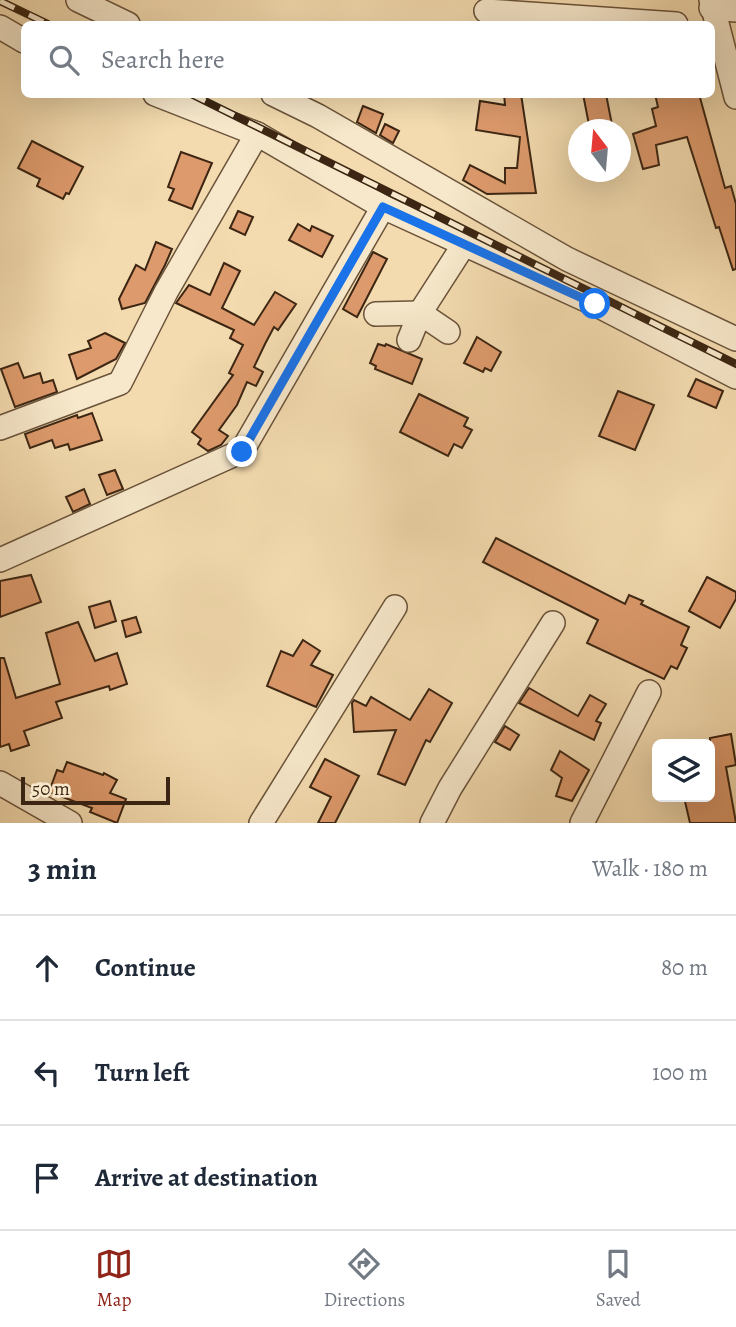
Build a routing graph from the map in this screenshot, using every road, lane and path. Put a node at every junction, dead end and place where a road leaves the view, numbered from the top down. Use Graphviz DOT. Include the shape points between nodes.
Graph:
graph roads {
  1 [pos="78,0"];
  2 [pos="736,10"];
  3 [pos="486,11"];
  4 [pos="712,16"];
  5 [pos="122,21"];
  6 [pos="632,21"];
  7 [pos="715,26"];
  8 [pos="0,27"];
  9 [pos="21,39"];
  10 [pos="736,97"];
  11 [pos="165,98"];
  12 [pos="281,98"];
  13 [pos="257,134"];
  14 [pos="383,207"];
  15 [pos="465,243"];
  16 [pos="420,313"];
  17 [pos="376,314"];
  18 [pos="447,332"];
  19 [pos="409,340"];
  20 [pos="736,340"];
  21 [pos="736,377"];
  22 [pos="0,428"];
  23 [pos="0,560"];
  24 [pos="395,607"];
  25 [pos="553,624"];
  26 [pos="649,692"];
  27 [pos="0,783"];
  28 [pos="61,821"];
  29 [pos="261,823"];
  30 [pos="432,823"];
  31 [pos="582,823"];
  1 -- 5 [label="street"];
  2 -- 4 [label="street"];
  3 -- 6 [label="street"];
  7 -- 10 [label="street"];
  8 -- 9 [label="street"];
  11 -- 13 [label="street"];
  12 -- 20 [label="street" via="567,259"];
  13 -- 14 [label="street"];
  13 -- 22 [label="street" via="166,292 120,383"];
  14 -- 15 [label="street"];
  14 -- 23 [label="street" via="242,452"];
  15 -- 16 [label="street"];
  15 -- 21 [label="street"];
  16 -- 17 [label="street"];
  16 -- 18 [label="street"];
  16 -- 19 [label="street"];
  24 -- 29 [label="street"];
  25 -- 30 [label="street"];
  26 -- 31 [label="street"];
  27 -- 28 [label="street"];
}
